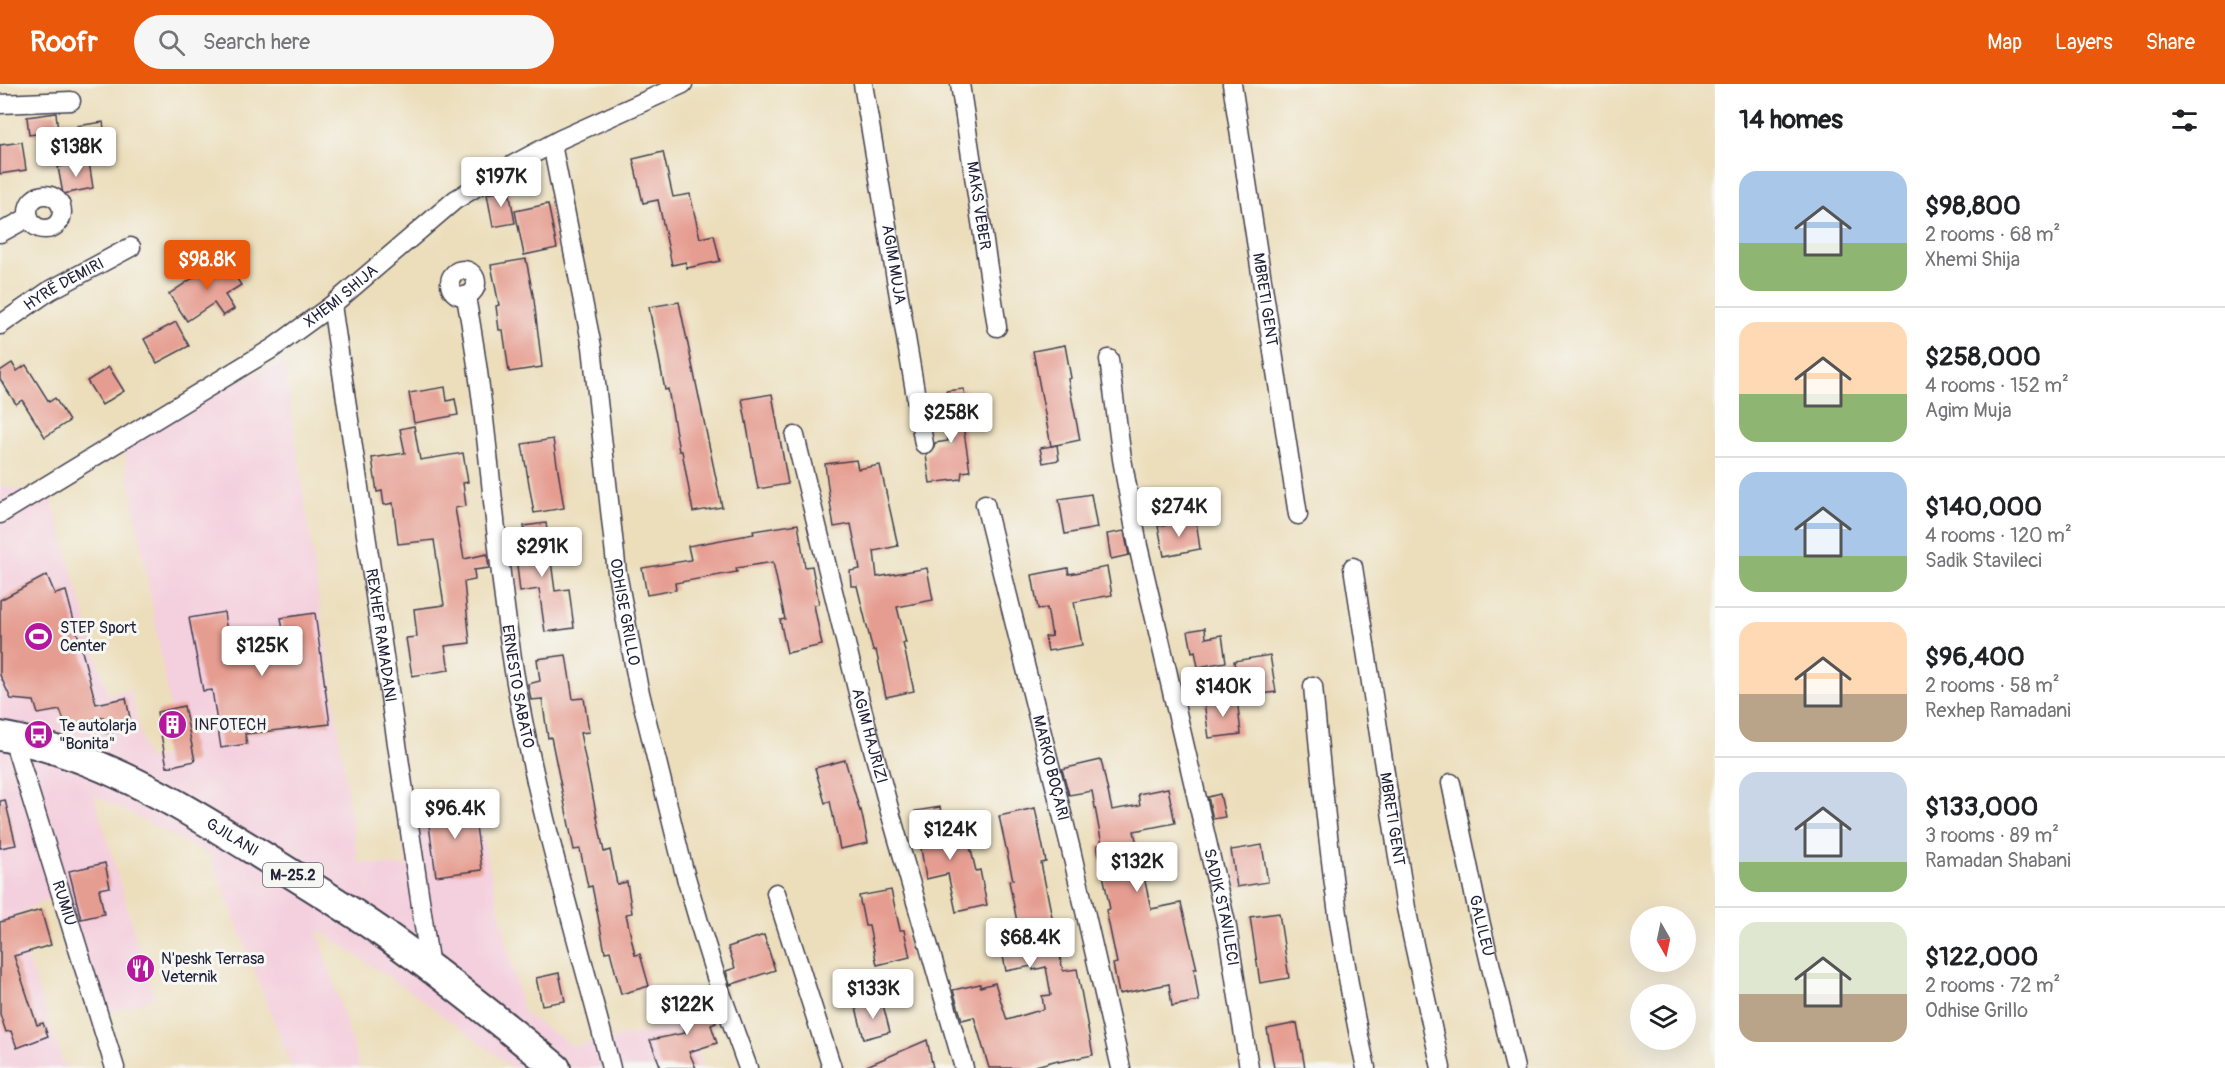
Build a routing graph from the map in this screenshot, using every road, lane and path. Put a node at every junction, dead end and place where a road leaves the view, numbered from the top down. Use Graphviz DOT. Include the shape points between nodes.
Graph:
graph roads {
  1 [pos="683,84"];
  2 [pos="863,84"];
  3 [pos="960,84"];
  4 [pos="1232,84"];
  5 [pos="71,101"];
  6 [pos="0,104"];
  7 [pos="552,144"];
  8 [pos="28,217"];
  9 [pos="0,233"];
  10 [pos="131,247"];
  11 [pos="466,297"];
  12 [pos="332,305"];
  13 [pos="0,325"];
  14 [pos="997,327"];
  15 [pos="1108,359"];
  16 [pos="795,436"];
  17 [pos="924,444"];
  18 [pos="985,504"];
  19 [pos="0,514"];
  20 [pos="1298,515"];
  21 [pos="1353,567"];
  22 [pos="1313,686"];
  23 [pos="7,737"];
  24 [pos="1451,783"];
  25 [pos="776,893"];
  26 [pos="430,967"];
  27 [pos="115,1068"];
  28 [pos="556,1068"];
  29 [pos="611,1068"];
  30 [pos="748,1068"];
  31 [pos="832,1068"];
  32 [pos="964,1068"];
  33 [pos="1120,1068"];
  34 [pos="1249,1068"];
  35 [pos="1366,1068"];
  36 [pos="1441,1068"];
  37 [pos="1515,1068"];
  1 -- 7 [label="street, XHEMI SHIJA"];
  2 -- 17 [label="street, AGIM MUJA"];
  3 -- 14 [label="street, MAKS VEBER"];
  4 -- 20 [label="street, MBRETI GENT"];
  5 -- 6 [label="street"];
  7 -- 12 [label="street, XHEMI SHIJA" via="455,200"];
  7 -- 30 [label="street, ODHISE GRILLO" via="592,347 617,573 638,685 701,929"];
  8 -- 9 [label="street"];
  10 -- 13 [label="street, HYRË DEMIRI" via="49,291"];
  11 -- 29 [label="street, ERNESTO SABATO" via="503,591 529,756"];
  12 -- 19 [label="street, XHEMI SHIJA" via="273,348"];
  12 -- 26 [label="street, REXHEP RAMADANI"];
  15 -- 34 [label="street, SADIK STAVILECI" via="1138,546 1227,927"];
  16 -- 32 [label="street, AGIM HAJRIZI" via="875,757"];
  18 -- 33 [label="street, MARKO BOÇARI" via="1071,850"];
  21 -- 36 [label="street, MBRETI GENT" via="1406,908"];
  22 -- 35 [label="street" via="1330,862"];
  23 -- 26 [label="main road, GJILANI / M-25.2" via="51,747 100,765 166,799 318,890"];
  23 -- 27 [label="street, RUMIU"];
  24 -- 37 [label="street, GALILEU"];
  25 -- 31 [label="street"];
  26 -- 28 [label="main road, GJILANI / M-25.2"];
}
